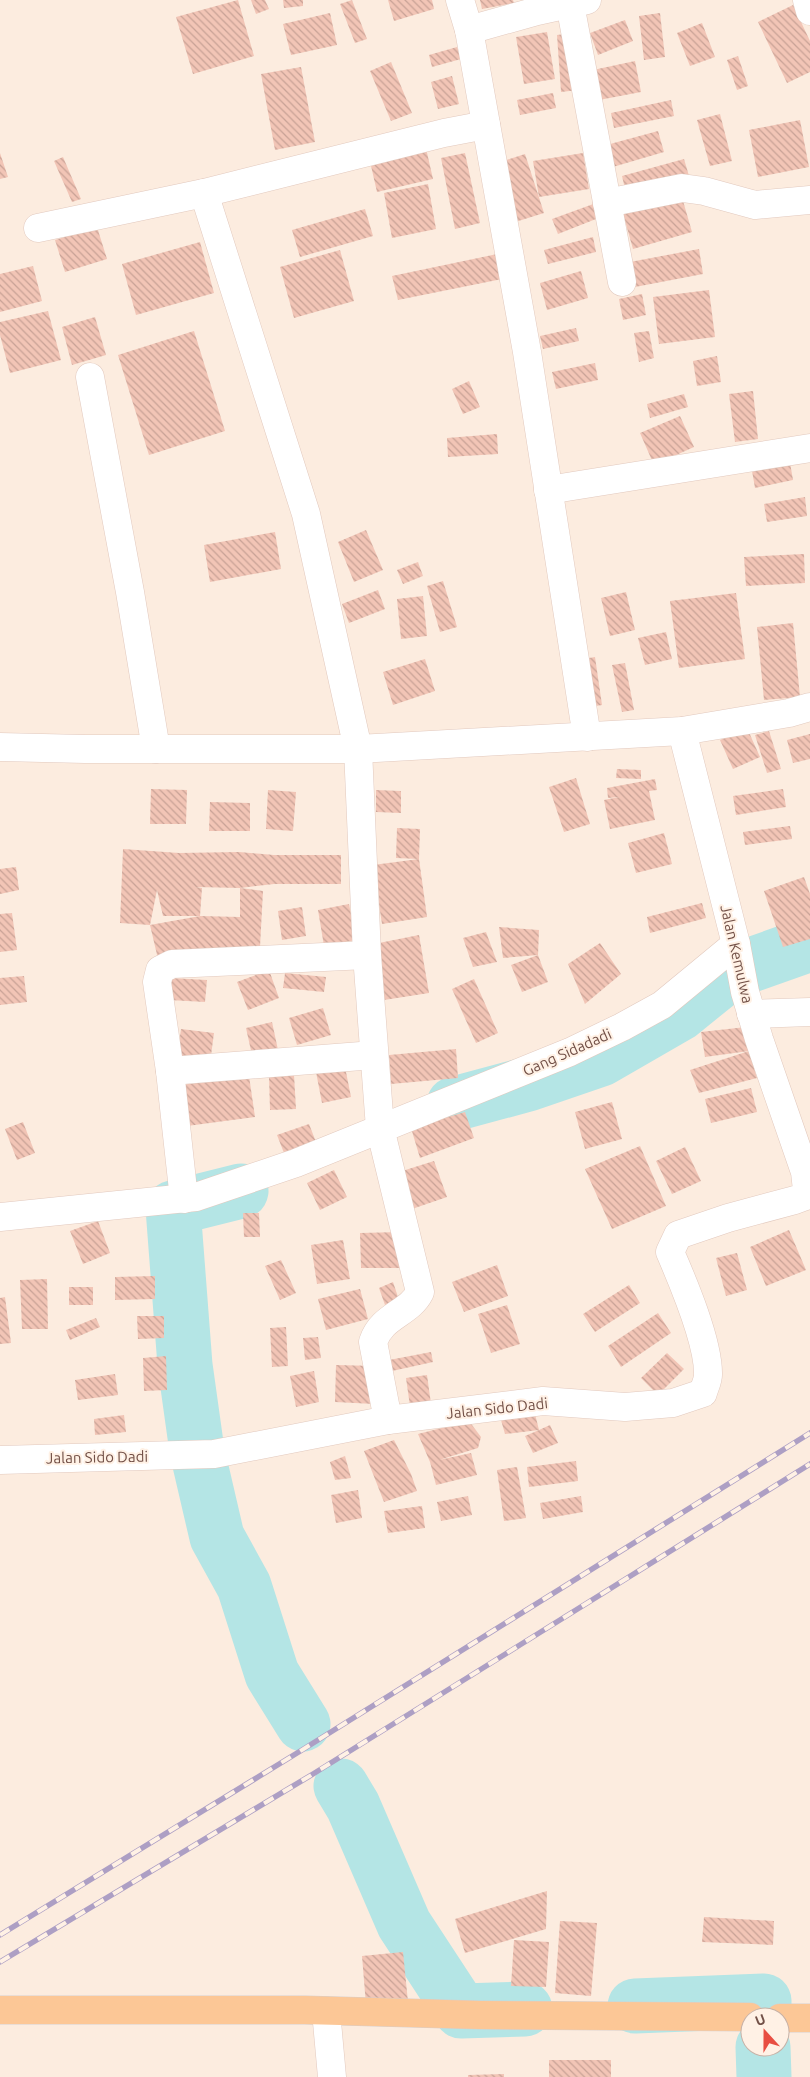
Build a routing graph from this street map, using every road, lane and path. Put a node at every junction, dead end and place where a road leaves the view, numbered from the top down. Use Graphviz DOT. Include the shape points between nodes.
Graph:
graph roads {
  1 [pos="460,0"];
  2 [pos="807,0"];
  3 [pos="578,2"];
  4 [pos="810,11"];
  5 [pos="469,30"];
  6 [pos="486,125"];
  7 [pos="204,193"];
  8 [pos="810,200"];
  9 [pos="608,203"];
  10 [pos="38,228"];
  11 [pos="622,282"];
  12 [pos="90,377"];
  13 [pos="810,448"];
  14 [pos="548,490"];
  15 [pos="810,707"];
  16 [pos="682,731"];
  17 [pos="587,737"];
  18 [pos="0,746"];
  19 [pos="156,748"];
  20 [pos="358,749"];
  21 [pos="736,944"];
  22 [pos="367,955"];
  23 [pos="748,1003"];
  24 [pos="810,1012"];
  25 [pos="374,1056"];
  26 [pos="170,1071"];
  27 [pos="383,1136"];
  28 [pos="805,1172"];
  29 [pos="184,1198"];
  30 [pos="0,1217"];
  31 [pos="388,1420"];
  32 [pos="0,1460"];
  33 [pos="0,2010"];
  34 [pos="326,2011"];
  35 [pos="740,2017"];
  36 [pos="790,2018"];
  37 [pos="810,2018"];
  38 [pos="332,2077"];
  1 -- 5 [label="street"];
  2 -- 4 [label="street"];
  3 -- 5 [label="street"];
  3 -- 9 [label="street"];
  5 -- 6 [label="street"];
  6 -- 7 [label="street"];
  6 -- 14 [label="street"];
  7 -- 10 [label="street"];
  7 -- 20 [label="street" via="306,514"];
  8 -- 9 [label="street" via="755,205 682,188"];
  9 -- 11 [label="street"];
  12 -- 19 [label="street"];
  13 -- 14 [label="street"];
  14 -- 17 [label="street"];
  15 -- 16 [label="street"];
  16 -- 17 [label="street"];
  16 -- 21 [label="street, Jalan Kemulwa"];
  17 -- 20 [label="street"];
  18 -- 19 [label="street"];
  19 -- 20 [label="street"];
  20 -- 22 [label="street"];
  21 -- 23 [label="street, Jalan Kemulwa"];
  21 -- 27 [label="street, Gang Sidadadi" via="662,1005 622,1027"];
  22 -- 25 [label="street"];
  22 -- 26 [label="street" via="172,964 160,970 157,982"];
  23 -- 24 [label="street"];
  23 -- 28 [label="street, Jalan Kemulwa"];
  25 -- 26 [label="street"];
  25 -- 27 [label="street"];
  26 -- 29 [label="street"];
  27 -- 29 [label="street, Gang Sidadadi" via="196,1197"];
  27 -- 31 [label="street" via="420,1292 416,1300 384,1323 373,1342"];
  28 -- 31 [label="street, Jalan Sido Dadi" via="807,1190 803,1197 678,1235 670,1252 706,1351 708,1376 703,1393 673,1403 626,1407 543,1401"];
  29 -- 30 [label="street, Gang Sidadadi"];
  31 -- 32 [label="street, Jalan Sido Dadi" via="214,1454"];
  33 -- 34 [label="main road"];
  34 -- 35 [label="main road"];
  34 -- 38 [label="street"];
  36 -- 37 [label="main road"];
}
